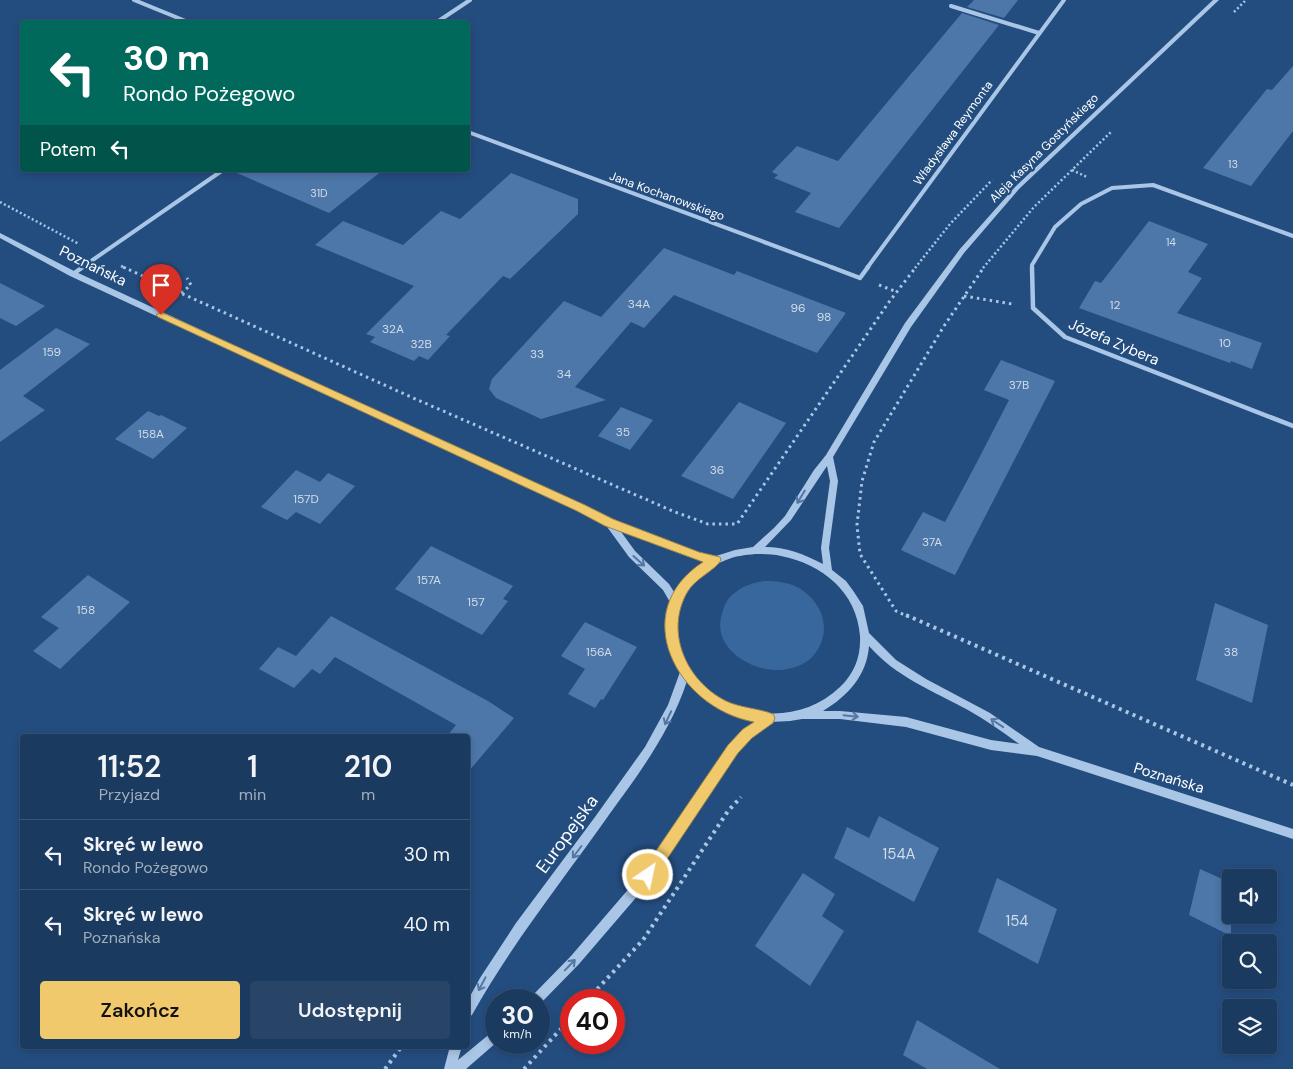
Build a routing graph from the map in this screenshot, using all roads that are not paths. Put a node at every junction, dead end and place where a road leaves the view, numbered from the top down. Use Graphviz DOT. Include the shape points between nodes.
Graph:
graph roads {
  1 [pos="134,0"];
  2 [pos="470,0"];
  3 [pos="1064,0"];
  4 [pos="1216,0"];
  5 [pos="951,6"];
  6 [pos="183,20"];
  7 [pos="440,20"];
  8 [pos="1039,32"];
  9 [pos="470,133"];
  10 [pos="220,172"];
  11 [pos="0,235"];
  12 [pos="1293,236"];
  13 [pos="73,274"];
  14 [pos="860,278"];
  15 [pos="1293,426"];
  16 [pos="829,457"];
  17 [pos="609,522"];
  18 [pos="755,550"];
  19 [pos="716,560"];
  20 [pos="828,571"];
  21 [pos="676,604"];
  22 [pos="866,636"];
  23 [pos="685,672"];
  24 [pos="802,715"];
  25 [pos="769,718"];
  26 [pos="1037,751"];
  27 [pos="1293,834"];
  28 [pos="546,989"];
  29 [pos="470,1007"];
  30 [pos="485,1045"];
  31 [pos="455,1049"];
  32 [pos="450,1069"];
  33 [pos="457,1069"];
  1 -- 6 [label="street"];
  2 -- 7 [label="street"];
  3 -- 8 [label="street, Władysława Reymonta"];
  4 -- 16 [label="street, Aleja Kasyna Gostyńskiego" via="1017,188 962,251 908,325"];
  5 -- 8 [label="street"];
  8 -- 14 [label="street, Władysława Reymonta"];
  9 -- 14 [label="street, Jana Kochanowskiego"];
  10 -- 13 [label="street"];
  11 -- 13 [label="street, Poznańska"];
  12 -- 15 [label="street, Józefa Zybera" via="1153,185 1112,188 1082,204 1055,227 1032,265 1033,308 1065,337"];
  13 -- 17 [label="street, Poznańska"];
  16 -- 18 [label="street, Aleja Kasyna Gostyńskiego, one-way" via="815,473 788,517"];
  16 -- 20 [label="street" via="834,481 825,548"];
  17 -- 19 [label="street, Poznańska"];
  17 -- 21 [label="street, Poznańska, one-way" via="632,554 666,587"];
  18 -- 19 [label="street"];
  18 -- 20 [label="street" via="781,552 806,559"];
  19 -- 21 [label="street" via="685,586"];
  20 -- 22 [label="street" via="847,590 861,612"];
  21 -- 23 [label="street" via="671,626 674,650"];
  22 -- 24 [label="street" via="862,662 850,686 829,703"];
  26 -- 22 [label="street, Poznańska, one-way" via="986,716 898,669 879,653"];
  23 -- 25 [label="street" via="700,690 720,704 743,714"];
  23 -- 29 [label="street, Europejska, one-way" via="662,729 583,844 506,946 484,978"];
  24 -- 25 [label="street"];
  24 -- 26 [label="street, Poznańska, one-way" via="840,715 906,722 991,745"];
  28 -- 25 [label="street, one-way" via="648,875 733,749"];
  26 -- 27 [label="street, Poznańska"];
  30 -- 33 [label="street"];
  31 -- 32 [label="street"];
}
